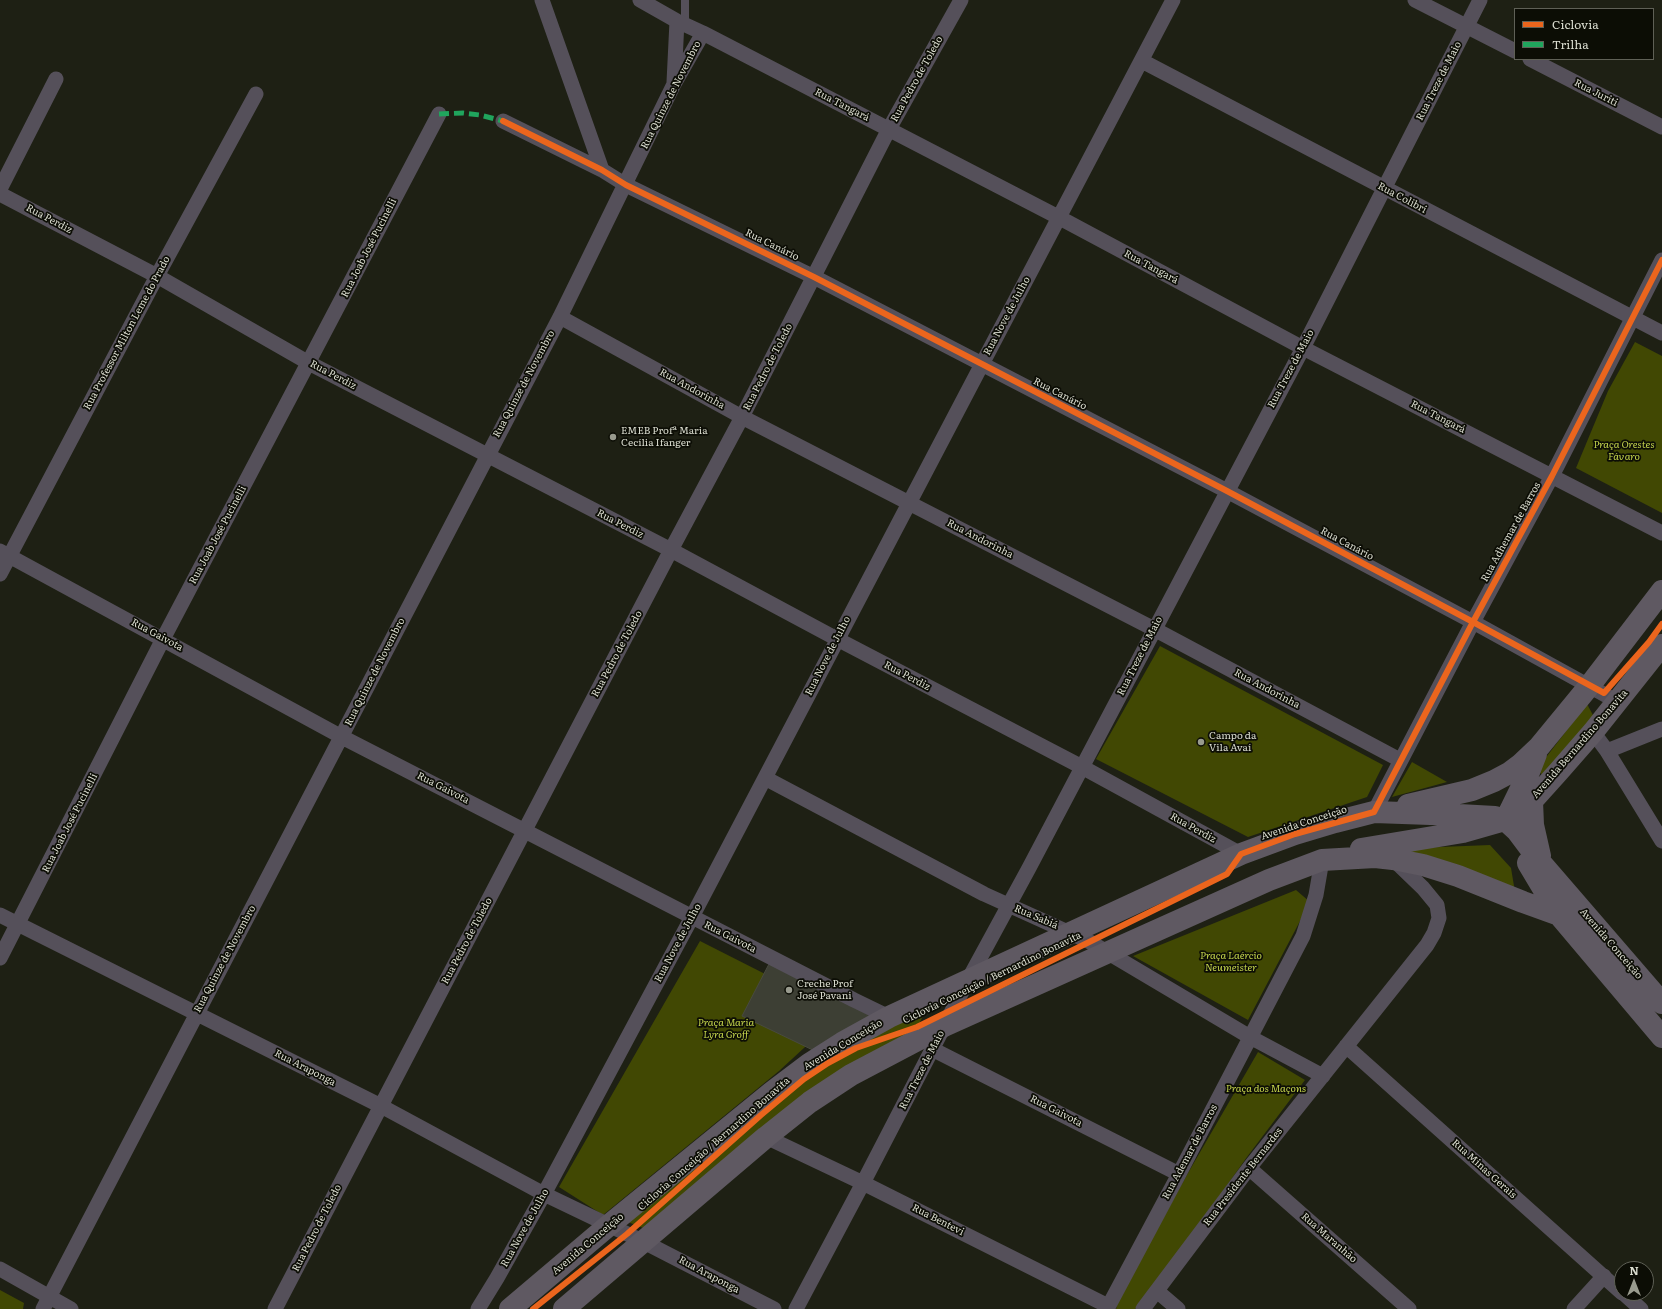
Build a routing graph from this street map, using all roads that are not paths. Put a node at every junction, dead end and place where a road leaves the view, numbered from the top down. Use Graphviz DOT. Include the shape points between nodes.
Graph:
graph roads {
  1 [pos="542,0"];
  2 [pos="640,0"];
  3 [pos="685,0"];
  4 [pos="961,0"];
  5 [pos="1173,0"];
  6 [pos="1415,0"];
  7 [pos="1480,0"];
  8 [pos="681,22"];
  9 [pos="1467,26"];
  10 [pos="703,33"];
  11 [pos="1514,50"];
  12 [pos="1532,60"];
  13 [pos="1142,61"];
  14 [pos="56,79"];
  15 [pos="674,84"];
  16 [pos="256,94"];
  17 [pos="439,114"];
  18 [pos="503,121"];
  19 [pos="1662,128"];
  20 [pos="889,130"];
  21 [pos="602,170"];
  22 [pos="626,184"];
  23 [pos="1383,188"];
  24 [pos="0,189"];
  25 [pos="0,194"];
  26 [pos="1060,218"];
  27 [pos="1662,260"];
  28 [pos="157,276"];
  29 [pos="814,277"];
  30 [pos="560,317"];
  31 [pos="1631,318"];
  32 [pos="1662,333"];
  33 [pos="1303,348"];
  34 [pos="309,363"];
  35 [pos="981,364"];
  36 [pos="742,417"];
  37 [pos="487,455"];
  38 [pos="1552,476"];
  39 [pos="1227,492"];
  40 [pos="909,502"];
  41 [pos="1662,533"];
  42 [pos="671,550"];
  43 [pos="5,554"];
  44 [pos="0,574"];
  45 [pos="1662,591"];
  46 [pos="1473,622"];
  47 [pos="1154,629"];
  48 [pos="163,639"];
  49 [pos="836,639"];
  50 [pos="1662,645"];
  51 [pos="1590,685"];
  52 [pos="1618,702"];
  53 [pos="1662,729"];
  54 [pos="1593,732"];
  55 [pos="342,737"];
  56 [pos="1539,747"];
  57 [pos="1607,751"];
  58 [pos="1400,760"];
  59 [pos="1082,767"];
  60 [pos="765,778"];
  61 [pos="1532,801"];
  62 [pos="1374,812"];
  63 [pos="1505,820"];
  64 [pos="525,830"];
  65 [pos="1662,841"];
  66 [pos="1241,854"];
  67 [pos="1393,859"];
  68 [pos="1322,860"];
  69 [pos="1541,863"];
  70 [pos="1009,906"];
  71 [pos="0,915"];
  72 [pos="1559,915"];
  73 [pos="692,917"];
  74 [pos="18,925"];
  75 [pos="1071,933"];
  76 [pos="1108,953"];
  77 [pos="0,958"];
  78 [pos="967,982"];
  79 [pos="1662,1002"];
  80 [pos="197,1013"];
  81 [pos="890,1017"];
  82 [pos="944,1026"];
  83 [pos="1662,1036"];
  84 [pos="1250,1037"];
  85 [pos="1346,1046"];
  86 [pos="932,1049"];
  87 [pos="1323,1076"];
  88 [pos="381,1106"];
  89 [pos="766,1137"];
  90 [pos="1249,1168"];
  91 [pos="1179,1174"];
  92 [pos="863,1183"];
  93 [pos="544,1194"];
  94 [pos="608,1226"];
  95 [pos="644,1242"];
  96 [pos="0,1269"];
  97 [pos="1604,1276"];
  98 [pos="1614,1285"];
  99 [pos="1157,1291"];
  100 [pos="1632,1301"];
  101 [pos="46,1303"];
  102 [pos="1108,1308"];
  103 [pos="71,1309"];
  104 [pos="275,1309"];
  105 [pos="478,1309"];
  106 [pos="510,1309"];
  107 [pos="564,1309"];
  108 [pos="774,1309"];
  109 [pos="796,1309"];
  110 [pos="1143,1309"];
  111 [pos="1178,1309"];
  112 [pos="1409,1309"];
  113 [pos="1574,1309"];
  114 [pos="1641,1309"];
  1 -- 21 [label="street"];
  2 -- 8 [label="street, Rua Tangará"];
  3 -- 8 [label="lane"];
  4 -- 20 [label="street, Rua Pedro de Toledo"];
  5 -- 13 [label="street, Rua Nove de Julho"];
  6 -- 9 [label="street"];
  7 -- 9 [label="street, Rua Treze de Maio"];
  8 -- 10 [label="street, Rua Tangará"];
  8 -- 15 [label="street"];
  9 -- 11 [label="street"];
  9 -- 23 [label="street, Rua Treze de Maio"];
  10 -- 15 [label="street, Rua Quinze de Novembro"];
  10 -- 20 [label="street, Rua Tangará"];
  12 -- 19 [label="street, Rua Juriti"];
  13 -- 23 [label="street, Rua Colibri"];
  13 -- 26 [label="street, Rua Nove de Julho"];
  14 -- 24 [label="street"];
  15 -- 22 [label="street, Rua Quinze de Novembro"];
  16 -- 28 [label="street, Rua Professor Milton Leme do Prado"];
  17 -- 34 [label="street, Rua Joab José Pucinelli"];
  18 -- 21 [label="street, Rua Canário"];
  20 -- 26 [label="street, Rua Tangará"];
  20 -- 29 [label="street, Rua Pedro de Toledo"];
  21 -- 22 [label="street, Rua Canário"];
  22 -- 29 [label="street, Rua Canário"];
  22 -- 30 [label="street, Rua Quinze de Novembro"];
  23 -- 31 [label="street, Rua Colibri"];
  23 -- 33 [label="street, Rua Treze de Maio"];
  25 -- 28 [label="street, Rua Perdiz"];
  26 -- 33 [label="street, Rua Tangará"];
  26 -- 35 [label="street, Rua Nove de Julho"];
  27 -- 31 [label="street, Rua Adhemar de Barros"];
  28 -- 34 [label="street, Rua Perdiz"];
  28 -- 43 [label="street, Rua Professor Milton Leme do Prado"];
  29 -- 35 [label="street, Rua Canário"];
  29 -- 36 [label="street, Rua Pedro de Toledo"];
  30 -- 36 [label="street, Rua Andorinha"];
  30 -- 37 [label="street, Rua Quinze de Novembro"];
  31 -- 32 [label="street, Rua Colibri"];
  31 -- 38 [label="street, Rua Adhemar de Barros"];
  33 -- 38 [label="street, Rua Tangará"];
  33 -- 39 [label="street, Rua Treze de Maio"];
  34 -- 37 [label="street, Rua Perdiz"];
  34 -- 48 [label="street, Rua Joab José Pucinelli"];
  35 -- 39 [label="street, Rua Canário"];
  35 -- 40 [label="street, Rua Nove de Julho"];
  36 -- 40 [label="street, Rua Andorinha"];
  36 -- 42 [label="street, Rua Pedro de Toledo"];
  37 -- 42 [label="street, Rua Perdiz"];
  37 -- 55 [label="street, Rua Quinze de Novembro"];
  38 -- 41 [label="street, Rua Tangará"];
  38 -- 46 [label="street, Rua Adhemar de Barros"];
  39 -- 46 [label="street, Rua Canário"];
  39 -- 47 [label="street, Rua Treze de Maio"];
  40 -- 47 [label="street, Rua Andorinha"];
  40 -- 49 [label="street, Rua Nove de Julho"];
  42 -- 49 [label="street, Rua Perdiz"];
  42 -- 64 [label="street, Rua Pedro de Toledo"];
  43 -- 44 [label="street, Rua Professor Milton Leme do Prado"];
  43 -- 48 [label="street, Rua Gaivota"];
  45 -- 51 [label="main road"];
  46 -- 51 [label="street, Rua Canário"];
  46 -- 58 [label="street, Rua Adhemar de Barros"];
  47 -- 58 [label="street, Rua Andorinha"];
  47 -- 59 [label="street, Rua Treze de Maio"];
  48 -- 55 [label="street, Rua Gaivota"];
  48 -- 74 [label="street, Rua Joab José Pucinelli"];
  49 -- 59 [label="street, Rua Perdiz"];
  49 -- 60 [label="street, Rua Nove de Julho"];
  50 -- 52 [label="main road, Avenida Bernardino Bonavita"];
  51 -- 52 [label="street, Rua Canário"];
  51 -- 56 [label="main road"];
  52 -- 54 [label="main road, Avenida Bernardino Bonavita"];
  53 -- 57 [label="street"];
  54 -- 57 [label="street"];
  54 -- 61 [label="main road, Avenida Bernardino Bonavita"];
  55 -- 64 [label="street, Rua Gaivota"];
  55 -- 80 [label="street, Rua Quinze de Novembro"];
  56 -- 62 [label="main road" via="1509,774 1472,790"];
  56 -- 63 [label="main road"];
  57 -- 65 [label="street"];
  58 -- 62 [label="street, Rua Adhemar de Barros"];
  59 -- 66 [label="street, Rua Perdiz"];
  59 -- 70 [label="street, Rua Treze de Maio"];
  60 -- 70 [label="street, Rua Sabiá"];
  60 -- 73 [label="street, Rua Nove de Julho"];
  61 -- 63 [label="main road, Avenida Bernardino Bonavita"];
  61 -- 69 [label="main road" via="1533,825"];
  62 -- 63 [label="main road, Avenida Conceição" via="1495,817"];
  62 -- 66 [label="main road, Avenida Conceição" via="1296,834"];
  63 -- 68 [label="main road, Avenida Bernardino Bonavita" via="1463,832 1387,844"];
  63 -- 69 [label="main road, Avenida Conceição" via="1517,831"];
  63 -- 72 [label="main road"];
  64 -- 73 [label="street, Rua Gaivota"];
  64 -- 88 [label="street, Rua Pedro de Toledo"];
  66 -- 75 [label="main road, Avenida Conceição"];
  67 -- 68 [label="main road, Avenida Conceição" via="1374,857"];
  67 -- 72 [label="main road, Avenida Conceição" via="1458,876"];
  67 -- 85 [label="street, Rua Presidente Bernardes" via="1437,905 1437,925 1427,944"];
  68 -- 76 [label="main road, Avenida Conceição" via="1218,902"];
  68 -- 84 [label="street, Rua Ademar de Barros" via="1316,895 1303,936"];
  69 -- 79 [label="main road, Avenida Conceição"];
  70 -- 75 [label="street, Rua Sabiá"];
  70 -- 78 [label="street, Rua Treze de Maio"];
  71 -- 74 [label="street, Rua Araponga"];
  72 -- 83 [label="main road, Avenida Conceição"];
  73 -- 81 [label="street, Rua Gaivota"];
  73 -- 93 [label="street, Rua Nove de Julho"];
  74 -- 77 [label="street, Rua Joab José Pucinelli"];
  74 -- 80 [label="street, Rua Araponga"];
  75 -- 76 [label="street, Rua Sabiá"];
  75 -- 78 [label="main road, Avenida Conceição"];
  76 -- 82 [label="main road, Avenida Conceição"];
  76 -- 84 [label="street, Rua Sabiá"];
  78 -- 81 [label="main road, Avenida Conceição"];
  78 -- 82 [label="street, Rua Treze de Maio"];
  80 -- 88 [label="street, Rua Araponga"];
  80 -- 101 [label="street, Rua Quinze de Novembro"];
  81 -- 94 [label="main road, Avenida Conceição" via="809,1064"];
  82 -- 86 [label="street, Rua Treze de Maio"];
  82 -- 89 [label="main road, Avenida Conceição" via="852,1074 810,1102"];
  84 -- 87 [label="street, Rua Sabiá"];
  84 -- 91 [label="street, Rua Ademar de Barros"];
  85 -- 87 [label="street, Rua Presidente Bernardes"];
  85 -- 97 [label="street, Rua Minas Gerais"];
  86 -- 91 [label="street, Rua Gaivota"];
  86 -- 92 [label="street, Rua Treze de Maio"];
  87 -- 90 [label="street, Rua Presidente Bernardes"];
  88 -- 93 [label="street, Rua Araponga"];
  88 -- 104 [label="street, Rua Pedro de Toledo"];
  89 -- 92 [label="street, Rua Bentevi"];
  89 -- 95 [label="main road, Avenida Conceição"];
  90 -- 99 [label="street, Rua Presidente Bernardes"];
  90 -- 112 [label="street, Rua Maranhão"];
  91 -- 102 [label="street, Rua Ademar de Barros"];
  92 -- 102 [label="street, Rua Bentevi"];
  92 -- 109 [label="street, Rua Treze de Maio"];
  93 -- 94 [label="street, Rua Araponga"];
  93 -- 105 [label="street, Rua Nove de Julho"];
  94 -- 95 [label="street, Rua Araponga"];
  94 -- 106 [label="main road, Avenida Conceição"];
  95 -- 107 [label="main road, Avenida Conceição"];
  95 -- 108 [label="street, Rua Araponga"];
  96 -- 101 [label="street"];
  97 -- 98 [label="street, Rua Minas Gerais"];
  97 -- 113 [label="street"];
  99 -- 110 [label="street, Rua Presidente Bernardes"];
  99 -- 111 [label="street"];
  100 -- 114 [label="street, Rua Minas Gerais"];
  101 -- 103 [label="street"];
}
